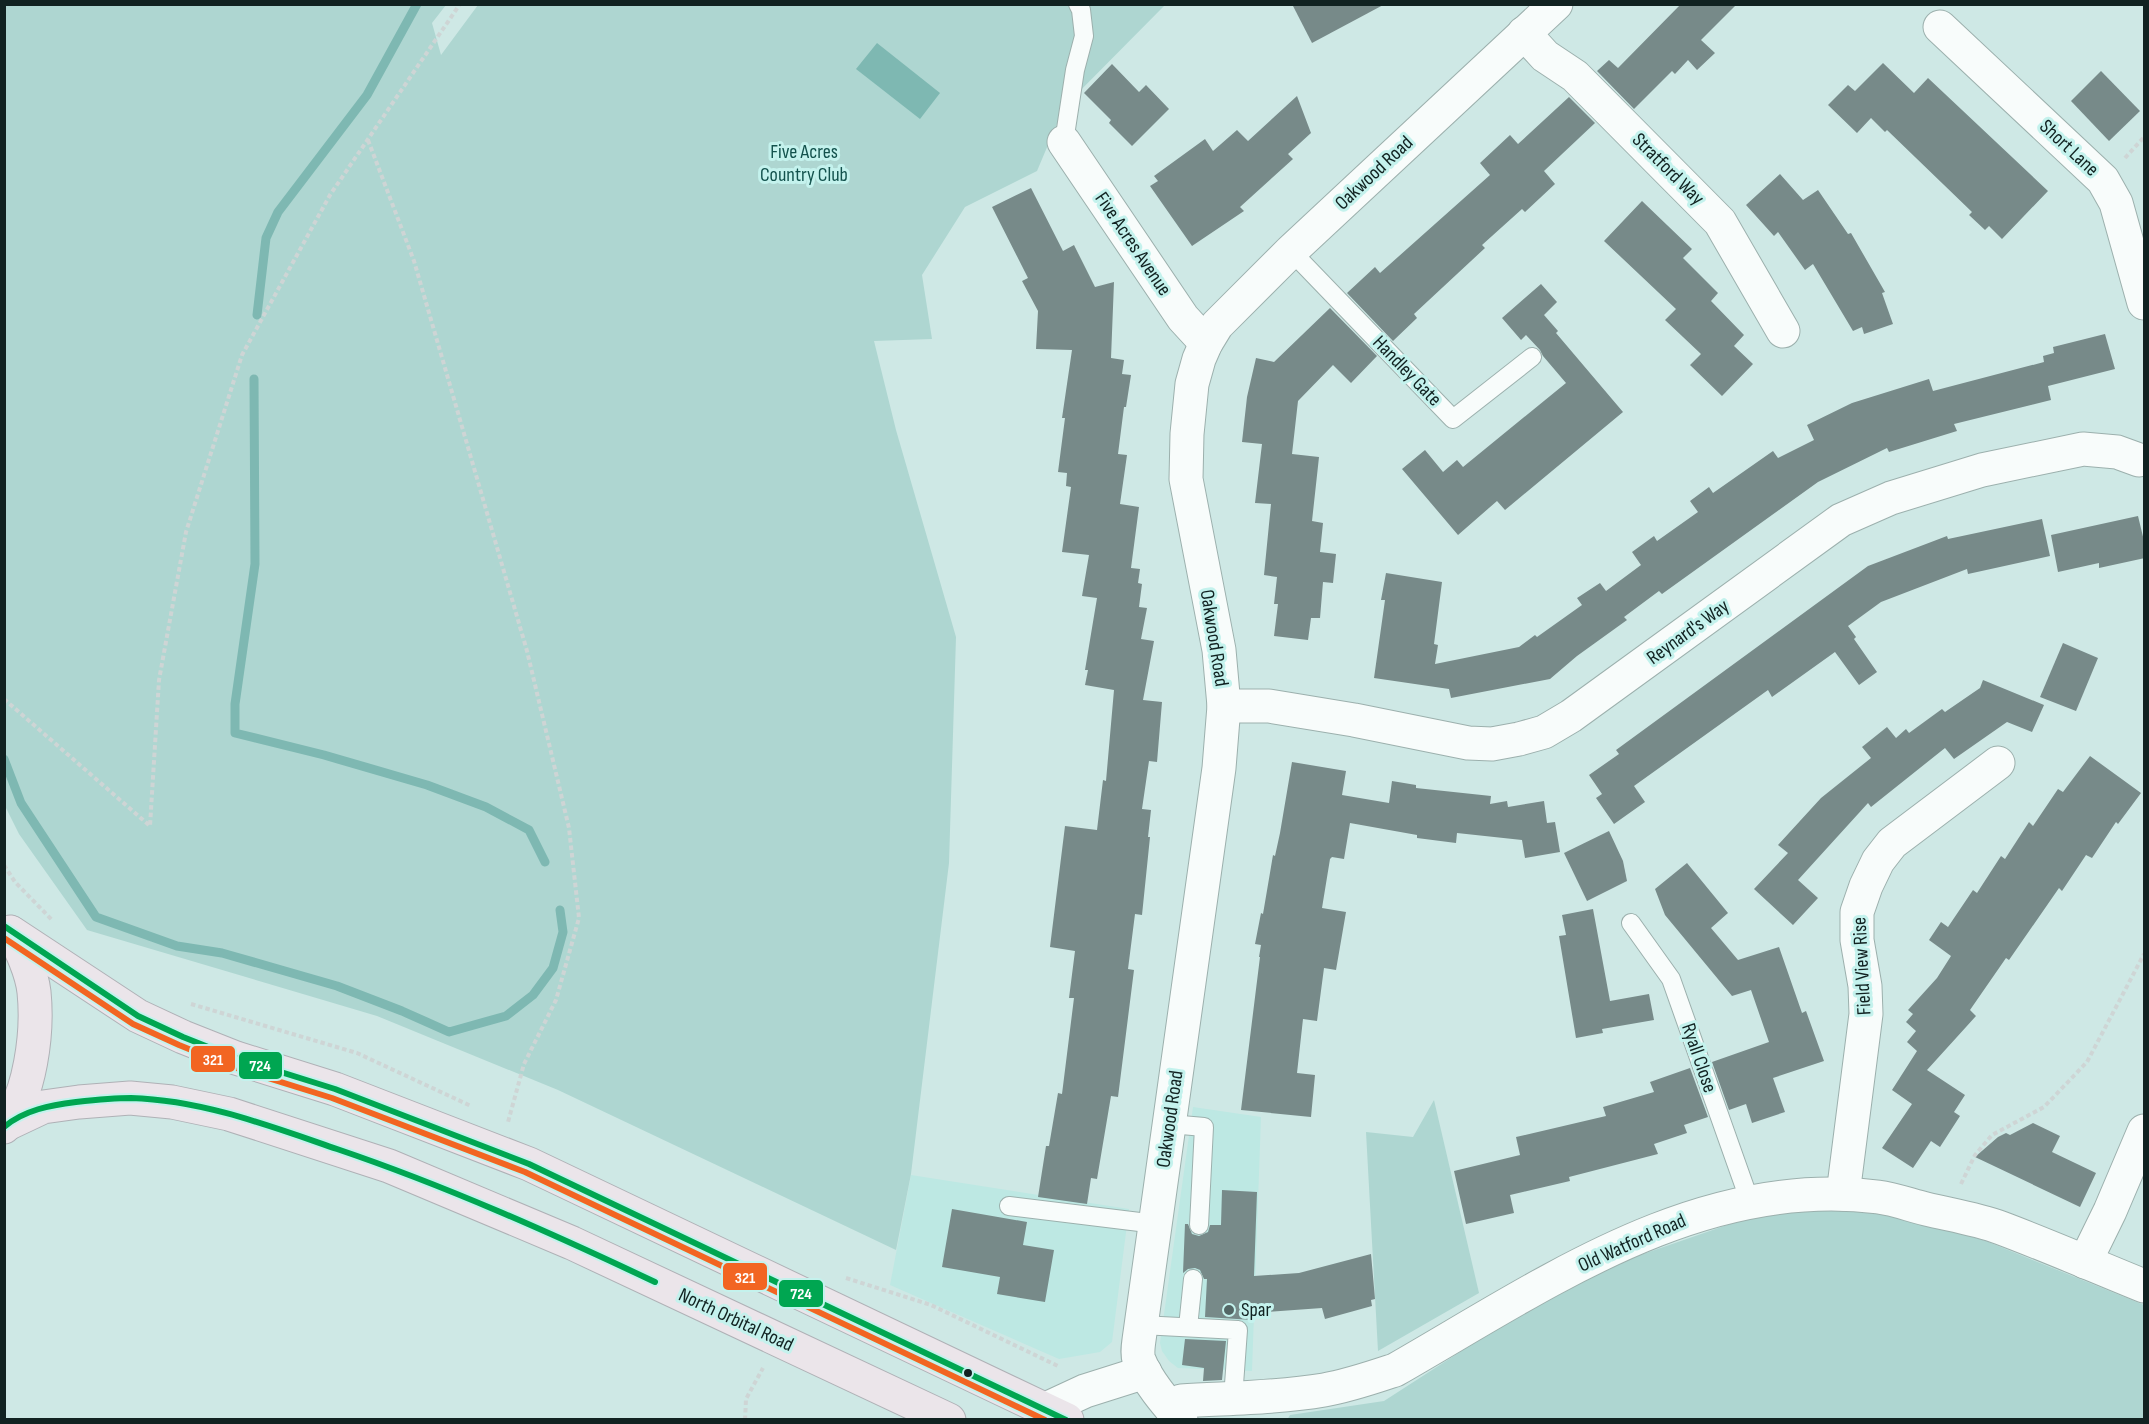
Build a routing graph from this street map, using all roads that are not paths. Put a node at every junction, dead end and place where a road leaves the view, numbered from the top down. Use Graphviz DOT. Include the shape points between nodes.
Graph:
graph roads {
  1 [pos="1078,4"];
  2 [pos="1556,4"];
  3 [pos="1940,27"];
  4 [pos="1524,33"];
  5 [pos="1064,142"];
  6 [pos="1291,251"];
  7 [pos="2145,303"];
  8 [pos="1783,331"];
  9 [pos="1206,343"];
  10 [pos="1532,357"];
  11 [pos="2143,455"];
  12 [pos="1224,706"];
  13 [pos="1998,764"];
  14 [pos="1631,923"];
  15 [pos="8,930"];
  16 [pos="1170,1124"];
  17 [pos="6,1125"];
  18 [pos="2145,1131"];
  19 [pos="1843,1194"];
  20 [pos="1750,1202"];
  21 [pos="1009,1206"];
  22 [pos="1156,1224"];
  23 [pos="1199,1225"];
  24 [pos="2085,1262"];
  25 [pos="1193,1279"];
  26 [pos="2145,1286"];
  27 [pos="1141,1325"];
  28 [pos="1188,1327"];
  29 [pos="1145,1372"];
  30 [pos="1233,1398"];
  31 [pos="1176,1414"];
  32 [pos="1055,1415"];
  33 [pos="949,1419"];
  1 -- 5 [label="lane" via="1084,36"];
  2 -- 4 [label="street, Oakwood Road"];
  3 -- 7 [label="street, Short Lane" via="2110,189"];
  4 -- 6 [label="street, Oakwood Road"];
  4 -- 8 [label="street, Stratford Way" via="1545,56 1575,76 1720,222"];
  5 -- 9 [label="street, Five Acres Avenue" via="1183,318"];
  6 -- 9 [label="street, Oakwood Road" via="1218,325"];
  6 -- 10 [label="lane, Handley Gate" via="1453,419"];
  9 -- 12 [label="street, Oakwood Road" via="1192,384 1186,479 1219,650"];
  11 -- 12 [label="street, Reynard's Way" via="2084,449 1982,470 1891,498 1841,520 1571,716 1544,732 1519,740 1468,743 1269,706"];
  12 -- 16 [label="street, Oakwood Road"];
  13 -- 19 [label="street, Field View Rise" via="1892,843 1866,886 1857,912 1857,940 1866,1014"];
  14 -- 20 [label="lane, Ryall Close" via="1671,979"];
  15 -- 17 [label="highway" via="21,951 34,991 34,1025 32,1061"];
  15 -- 32 [label="highway" via="138,1016 183,1037 335,1089 529,1164"];
  16 -- 22 [label="street, Oakwood Road"];
  16 -- 23 [label="lane" via="1204,1127"];
  17 -- 33 [label="highway, North Orbital Road" via="43,1107 130,1098 229,1114 389,1166 572,1243"];
  18 -- 24 [label="street"];
  19 -- 20 [label="street, Old Watford Road"];
  19 -- 24 [label="street, Old Watford Road" via="1880,1197 1999,1227"];
  20 -- 30 [label="street, Old Watford Road" via="1679,1220 1619,1244 1395,1370 1323,1390"];
  21 -- 22 [label="lane"];
  22 -- 27 [label="street, Oakwood Road"];
  24 -- 26 [label="street, Old Watford Road"];
  25 -- 28 [label="lane"];
  27 -- 28 [label="lane"];
  27 -- 29 [label="street, Oakwood Road" via="1138,1357"];
  28 -- 30 [label="lane" via="1238,1330"];
  29 -- 31 [label="street, Oakwood Road"];
  29 -- 32 [label="street" via="1085,1391"];
  30 -- 31 [label="street, Old Watford Road" via="1181,1401"];
}
